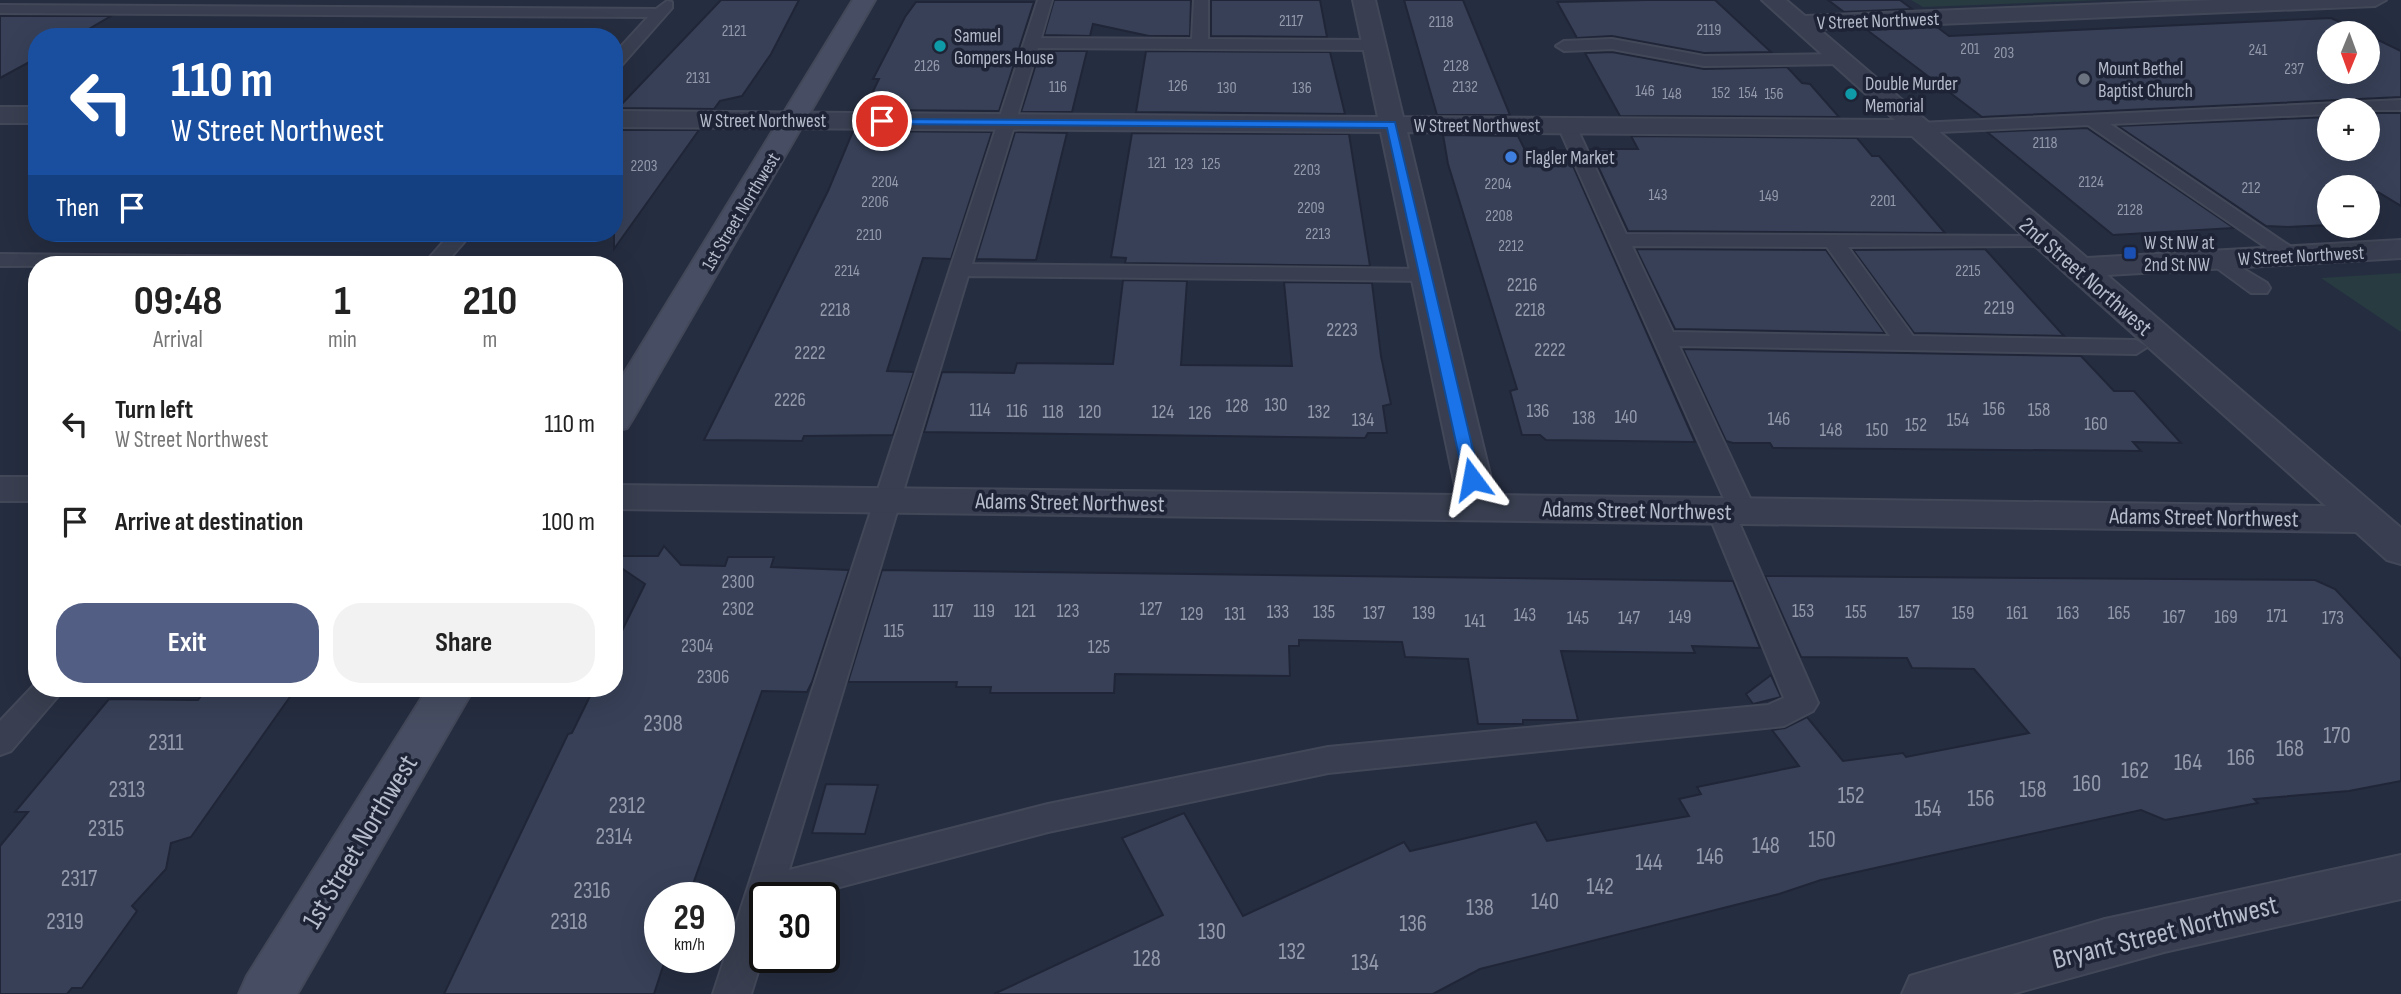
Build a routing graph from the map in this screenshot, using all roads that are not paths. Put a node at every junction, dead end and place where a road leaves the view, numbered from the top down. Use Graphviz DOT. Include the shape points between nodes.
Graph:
graph roads {
  1 [pos="672,0"];
  2 [pos="864,0"];
  3 [pos="1045,0"];
  4 [pos="1201,0"];
  5 [pos="1364,0"];
  6 [pos="1773,0"];
  7 [pos="2375,0"];
  8 [pos="0,9"];
  9 [pos="660,13"];
  10 [pos="1799,23"];
  11 [pos="1031,43"];
  12 [pos="1200,44"];
  13 [pos="1373,45"];
  14 [pos="1564,46"];
  15 [pos="623,54"];
  16 [pos="1841,59"];
  17 [pos="2401,105"];
  18 [pos="0,115"];
  19 [pos="28,115"];
  20 [pos="623,119"];
  21 [pos="794,120"];
  22 [pos="2092,120"];
  23 [pos="1008,122"];
  24 [pos="1392,125"];
  25 [pos="1567,126"];
  26 [pos="1919,128"];
  27 [pos="1619,240"];
  28 [pos="454,242"];
  29 [pos="1834,242"];
  30 [pos="2047,242"];
  31 [pos="2401,249"];
  32 [pos="2290,255"];
  33 [pos="441,256"];
  34 [pos="2217,259"];
  35 [pos="0,260"];
  36 [pos="28,260"];
  37 [pos="2076,268"];
  38 [pos="960,270"];
  39 [pos="1426,275"];
  40 [pos="2259,288"];
  41 [pos="1665,339"];
  42 [pos="1906,343"];
  43 [pos="2136,347"];
  44 [pos="623,405"];
  45 [pos="0,489"];
  46 [pos="28,489"];
  47 [pos="623,497"];
  48 [pos="886,500"];
  49 [pos="1479,508"];
  50 [pos="1732,511"];
  51 [pos="2365,519"];
  52 [pos="2401,550"];
  53 [pos="42,697"];
  54 [pos="445,697"];
  55 [pos="0,742"];
  56 [pos="2401,877"];
  57 [pos="768,882"];
  58 [pos="800,882"];
  59 [pos="749,941"];
  60 [pos="267,994"];
  61 [pos="732,994"];
  62 [pos="1930,994"];
  1 -- 9 [label="lane"];
  2 -- 21 [label="street, 1st Street Northwest"];
  3 -- 11 [label="lane"];
  4 -- 12 [label="lane"];
  5 -- 13 [label="street"];
  6 -- 10 [label="street, 2nd Street Northwest"];
  7 -- 10 [label="street, V Street Northwest"];
  8 -- 9 [label="lane"];
  9 -- 15 [label="lane"];
  10 -- 16 [label="street, 2nd Street Northwest"];
  11 -- 12 [label="lane"];
  11 -- 23 [label="lane"];
  12 -- 13 [label="lane"];
  13 -- 24 [label="street"];
  14 -- 16 [label="lane" via="1612,44 1704,61"];
  16 -- 26 [label="street, 2nd Street Northwest"];
  17 -- 22 [label="lane"];
  18 -- 19 [label="street"];
  20 -- 21 [label="street, W Street Northwest"];
  21 -- 23 [label="street, W Street Northwest"];
  21 -- 44 [label="street, 1st Street Northwest"];
  22 -- 26 [label="lane"];
  22 -- 32 [label="lane"];
  23 -- 24 [label="street, W Street Northwest"];
  23 -- 38 [label="lane"];
  24 -- 25 [label="street, W Street Northwest"];
  24 -- 39 [label="street"];
  25 -- 26 [label="street, W Street Northwest"];
  25 -- 27 [label="lane"];
  26 -- 30 [label="street, 2nd Street Northwest"];
  27 -- 29 [label="lane"];
  27 -- 41 [label="lane"];
  28 -- 33 [label="lane"];
  29 -- 30 [label="lane"];
  29 -- 42 [label="lane"];
  30 -- 37 [label="street, 2nd Street Northwest"];
  31 -- 32 [label="street, W Street Northwest"];
  32 -- 34 [label="street, W Street Northwest"];
  34 -- 37 [label="street, W Street Northwest"];
  34 -- 40 [label="lane"];
  35 -- 36 [label="lane"];
  37 -- 51 [label="street, 2nd Street Northwest"];
  38 -- 39 [label="lane"];
  38 -- 48 [label="lane"];
  39 -- 49 [label="street"];
  41 -- 42 [label="lane"];
  41 -- 50 [label="lane"];
  42 -- 43 [label="lane"];
  45 -- 46 [label="street"];
  47 -- 48 [label="street, Adams Street Northwest"];
  48 -- 49 [label="street, Adams Street Northwest"];
  48 -- 57 [label="lane"];
  49 -- 50 [label="street, Adams Street Northwest"];
  50 -- 51 [label="street, Adams Street Northwest"];
  50 -- 58 [label="lane" via="1802,703 1773,717 1328,760 1048,818"];
  51 -- 52 [label="street, 2nd Street Northwest"];
  53 -- 55 [label="lane"];
  54 -- 60 [label="street, 1st Street Northwest"];
  56 -- 62 [label="street, Bryant Street Northwest" via="2213,917"];
  59 -- 61 [label="lane"];
}
